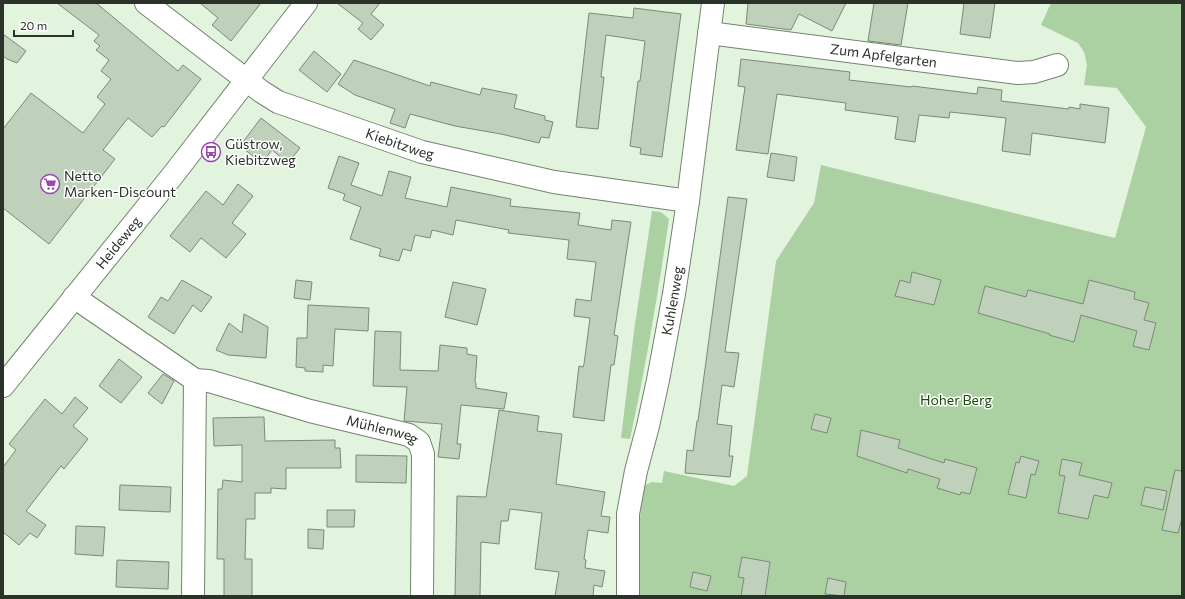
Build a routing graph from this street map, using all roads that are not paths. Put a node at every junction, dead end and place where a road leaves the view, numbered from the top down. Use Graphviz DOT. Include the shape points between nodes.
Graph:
graph roads {
  1 [pos="146,3"];
  2 [pos="306,3"];
  3 [pos="713,3"];
  4 [pos="709,33"];
  5 [pos="1057,65"];
  6 [pos="246,80"];
  7 [pos="688,201"];
  8 [pos="74,297"];
  9 [pos="195,380"];
  10 [pos="3,386"];
  11 [pos="193,596"];
  12 [pos="422,596"];
  13 [pos="628,596"];
  1 -- 6 [label="street, Kiebitzweg"];
  2 -- 6 [label="street, Heideweg"];
  3 -- 4 [label="street, Kuhlenweg"];
  4 -- 5 [label="street, Zum Apfelgarten" via="1018,73 1034,72"];
  4 -- 7 [label="street, Kuhlenweg"];
  6 -- 7 [label="street, Kiebitzweg" via="278,102 422,152 554,182"];
  6 -- 8 [label="street, Heideweg"];
  7 -- 13 [label="street, Kuhlenweg" via="658,380 628,514"];
  8 -- 9 [label="street, Mühlenweg"];
  8 -- 10 [label="street, Heideweg"];
  9 -- 11 [label="street"];
  9 -- 12 [label="street, Mühlenweg" via="209,381 310,411 409,435 419,442 423,454"];
}
